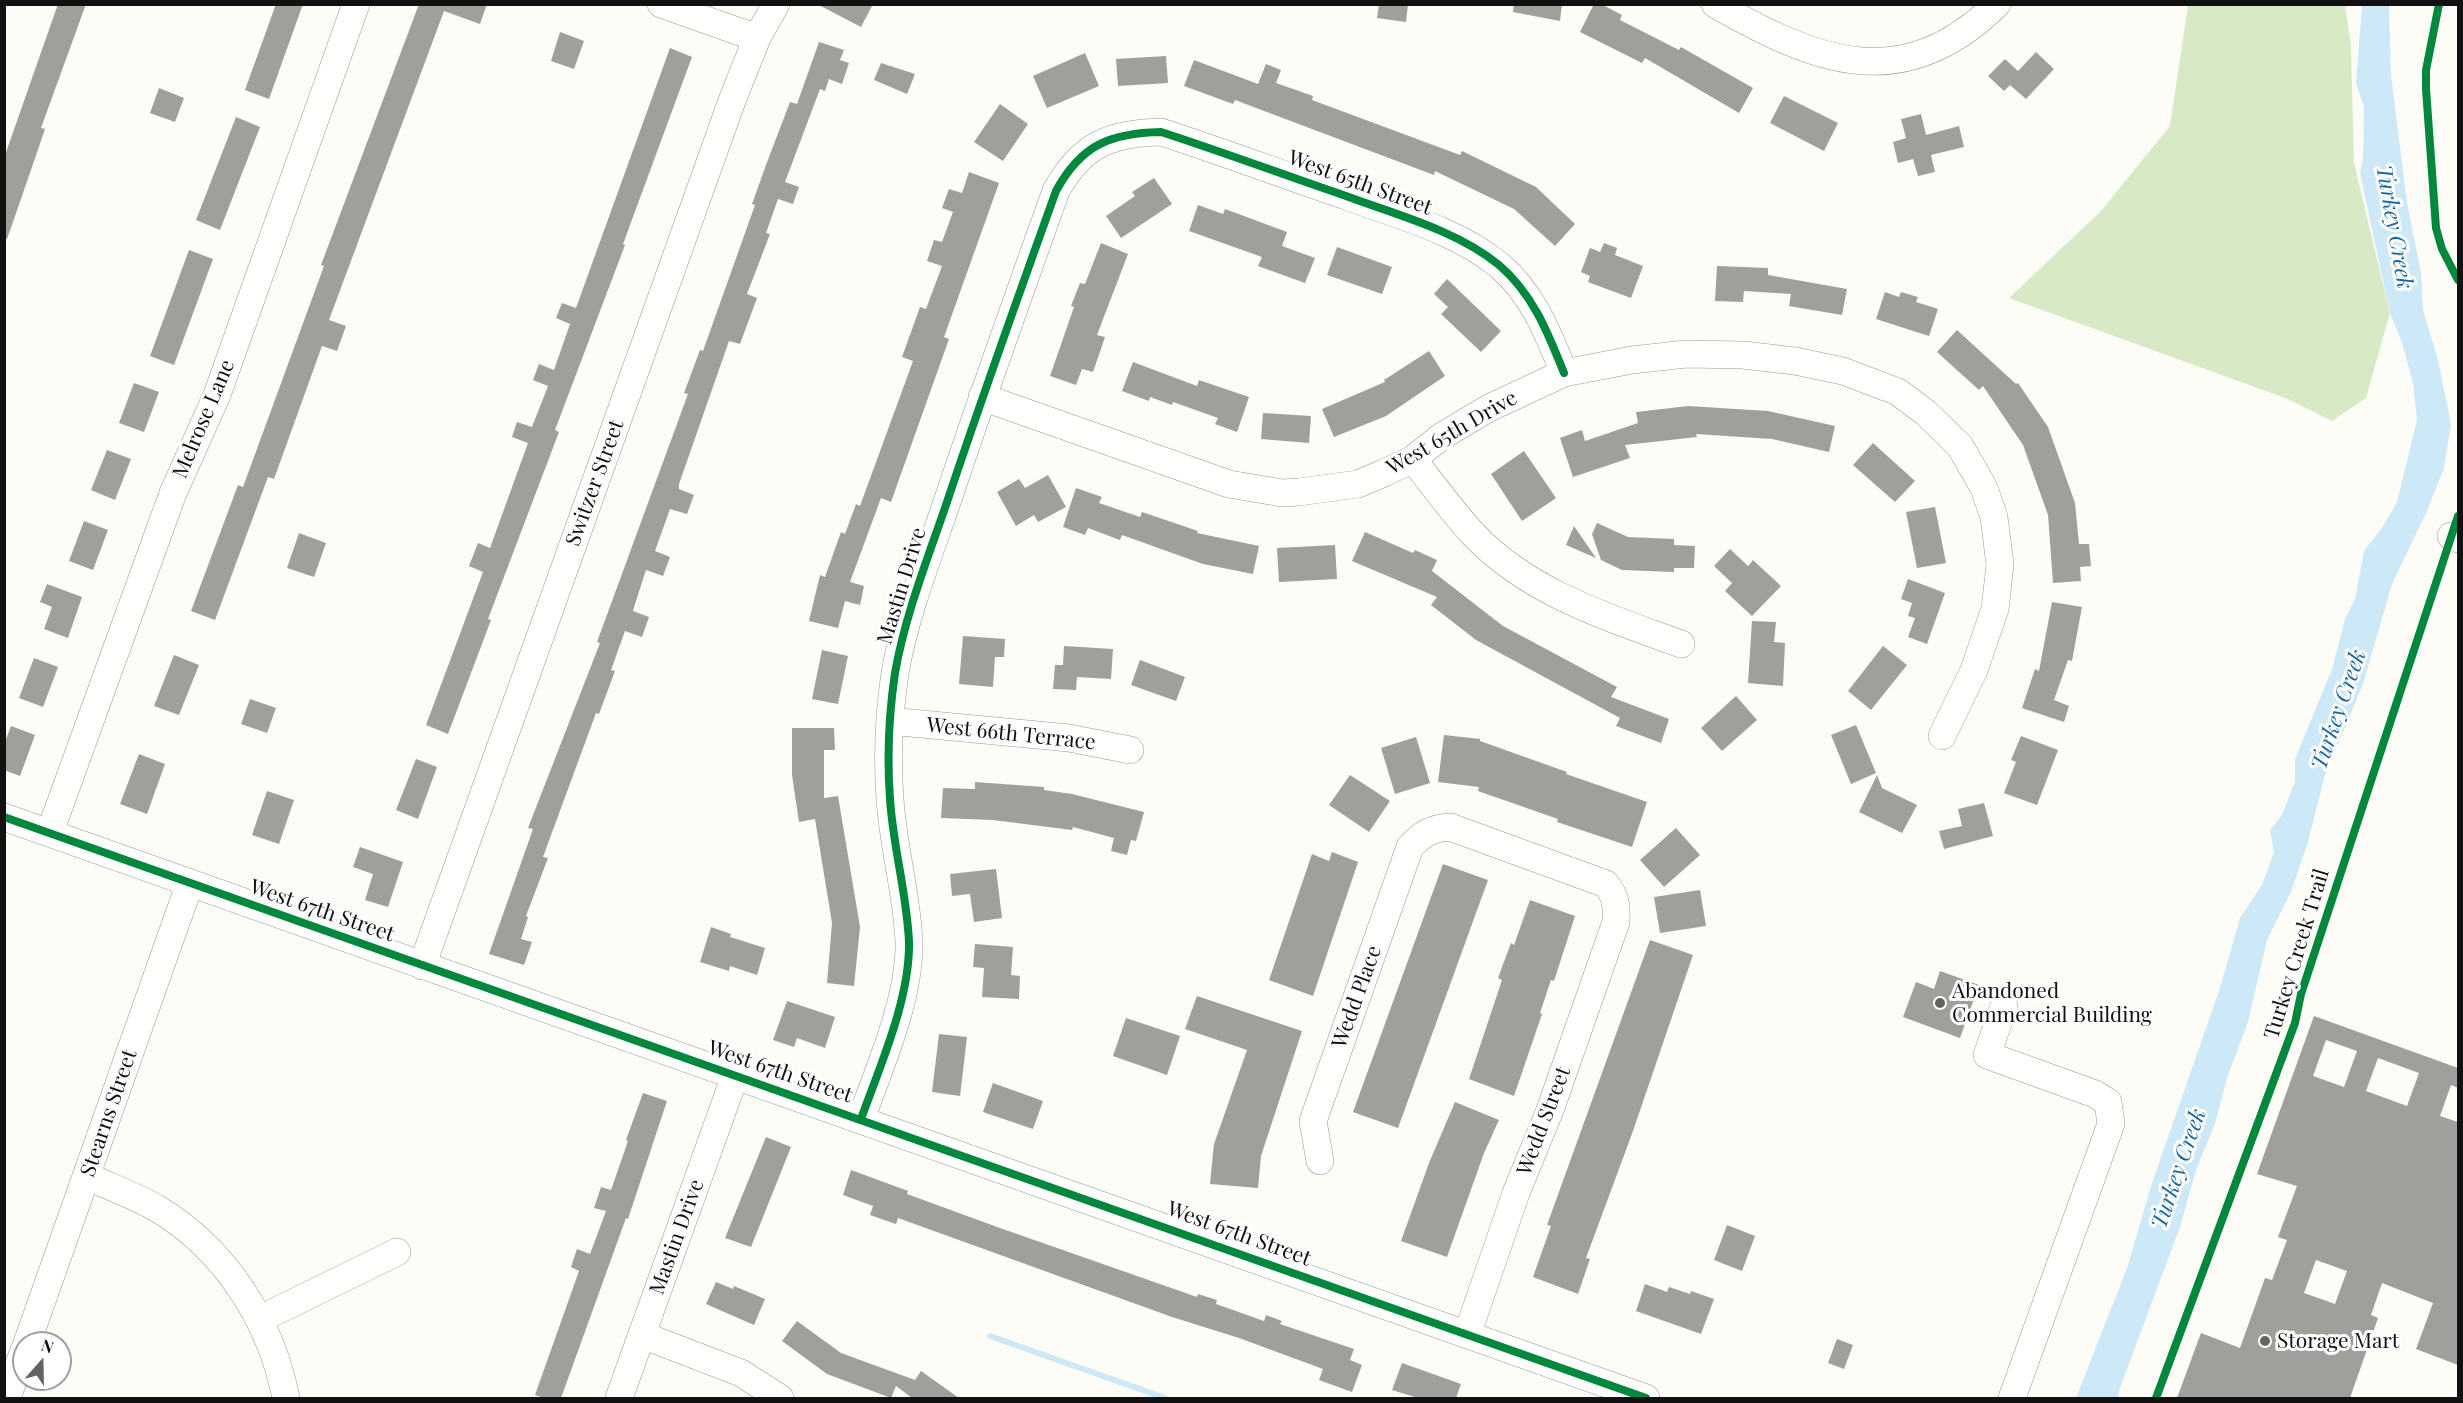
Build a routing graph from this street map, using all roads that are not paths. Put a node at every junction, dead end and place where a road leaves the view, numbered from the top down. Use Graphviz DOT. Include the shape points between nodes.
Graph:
graph roads {
  1 [pos="356,4"];
  2 [pos="662,4"];
  3 [pos="776,4"];
  4 [pos="1715,4"];
  5 [pos="1997,4"];
  6 [pos="757,38"];
  7 [pos="1083,156"];
  8 [pos="1564,373"];
  9 [pos="982,397"];
  10 [pos="1413,459"];
  11 [pos="1681,644"];
  12 [pos="890,721"];
  13 [pos="1942,736"];
  14 [pos="1130,750"];
  15 [pos="4,817"];
  16 [pos="50,832"];
  17 [pos="1419,837"];
  18 [pos="190,883"];
  19 [pos="423,966"];
  20 [pos="2004,1006"];
  21 [pos="735,1076"];
  22 [pos="861,1119"];
  23 [pos="1320,1161"];
  24 [pos="87,1176"];
  25 [pos="397,1252"];
  26 [pos="260,1319"];
  27 [pos="31,1331"];
  28 [pos="642,1335"];
  29 [pos="1467,1335"];
  30 [pos="286,1398"];
  31 [pos="619,1398"];
  32 [pos="780,1398"];
  33 [pos="1646,1398"];
  34 [pos="2012,1398"];
  1 -- 16 [label="street, Melrose Lane" via="217,395 173,493"];
  2 -- 6 [label="street"];
  3 -- 6 [label="street, Switzer Street"];
  4 -- 5 [label="street" via="1784,42 1858,62 1895,61 1925,54 1978,23"];
  6 -- 19 [label="street, Switzer Street"];
  7 -- 8 [label="street, West 65th Street" via="1108,139 1161,132 1416,221 1472,246 1500,266 1523,291 1542,319"];
  7 -- 9 [label="street, Mastin Drive" via="1056,191"];
  8 -- 10 [label="street, West 65th Drive" via="1489,408"];
  8 -- 13 [label="street, West 65th Drive" via="1686,354 1784,360 1844,371 1898,393 1935,421 1960,446 1984,488 1994,517 2000,565 1995,609 1974,670"];
  9 -- 10 [label="street, West 65th Drive" via="1246,488 1282,493 1337,488"];
  9 -- 12 [label="street, Mastin Drive" via="907,624"];
  10 -- 11 [label="street" via="1474,535 1512,567 1547,591"];
  12 -- 14 [label="street, West 66th Terrace" via="1069,738"];
  12 -- 22 [label="street, Mastin Drive" via="890,799 909,943 907,977"];
  15 -- 16 [label="street, West 67th Street"];
  16 -- 18 [label="street, West 67th Street"];
  17 -- 23 [label="street, Wedd Place" via="1410,847 1312,1122"];
  17 -- 29 [label="street, Wedd Street" via="1434,828 1450,827 1606,884 1617,905 1616,922"];
  18 -- 19 [label="street, West 67th Street"];
  18 -- 24 [label="street, Stearns Street"];
  19 -- 21 [label="street, West 67th Street"];
  20 -- 34 [label="street" via="1987,1055 2095,1094 2108,1102 2111,1124"];
  21 -- 22 [label="street, West 67th Street"];
  21 -- 28 [label="street, Mastin Drive"];
  22 -- 29 [label="street, West 67th Street"];
  24 -- 26 [label="street" via="158,1209 192,1234 225,1267"];
  24 -- 27 [label="street, Stearns Street"];
  25 -- 26 [label="street"];
  26 -- 30 [label="street"];
  28 -- 31 [label="street, Mastin Drive"];
  28 -- 32 [label="street" via="741,1373"];
  29 -- 33 [label="street, West 67th Street"];
}
